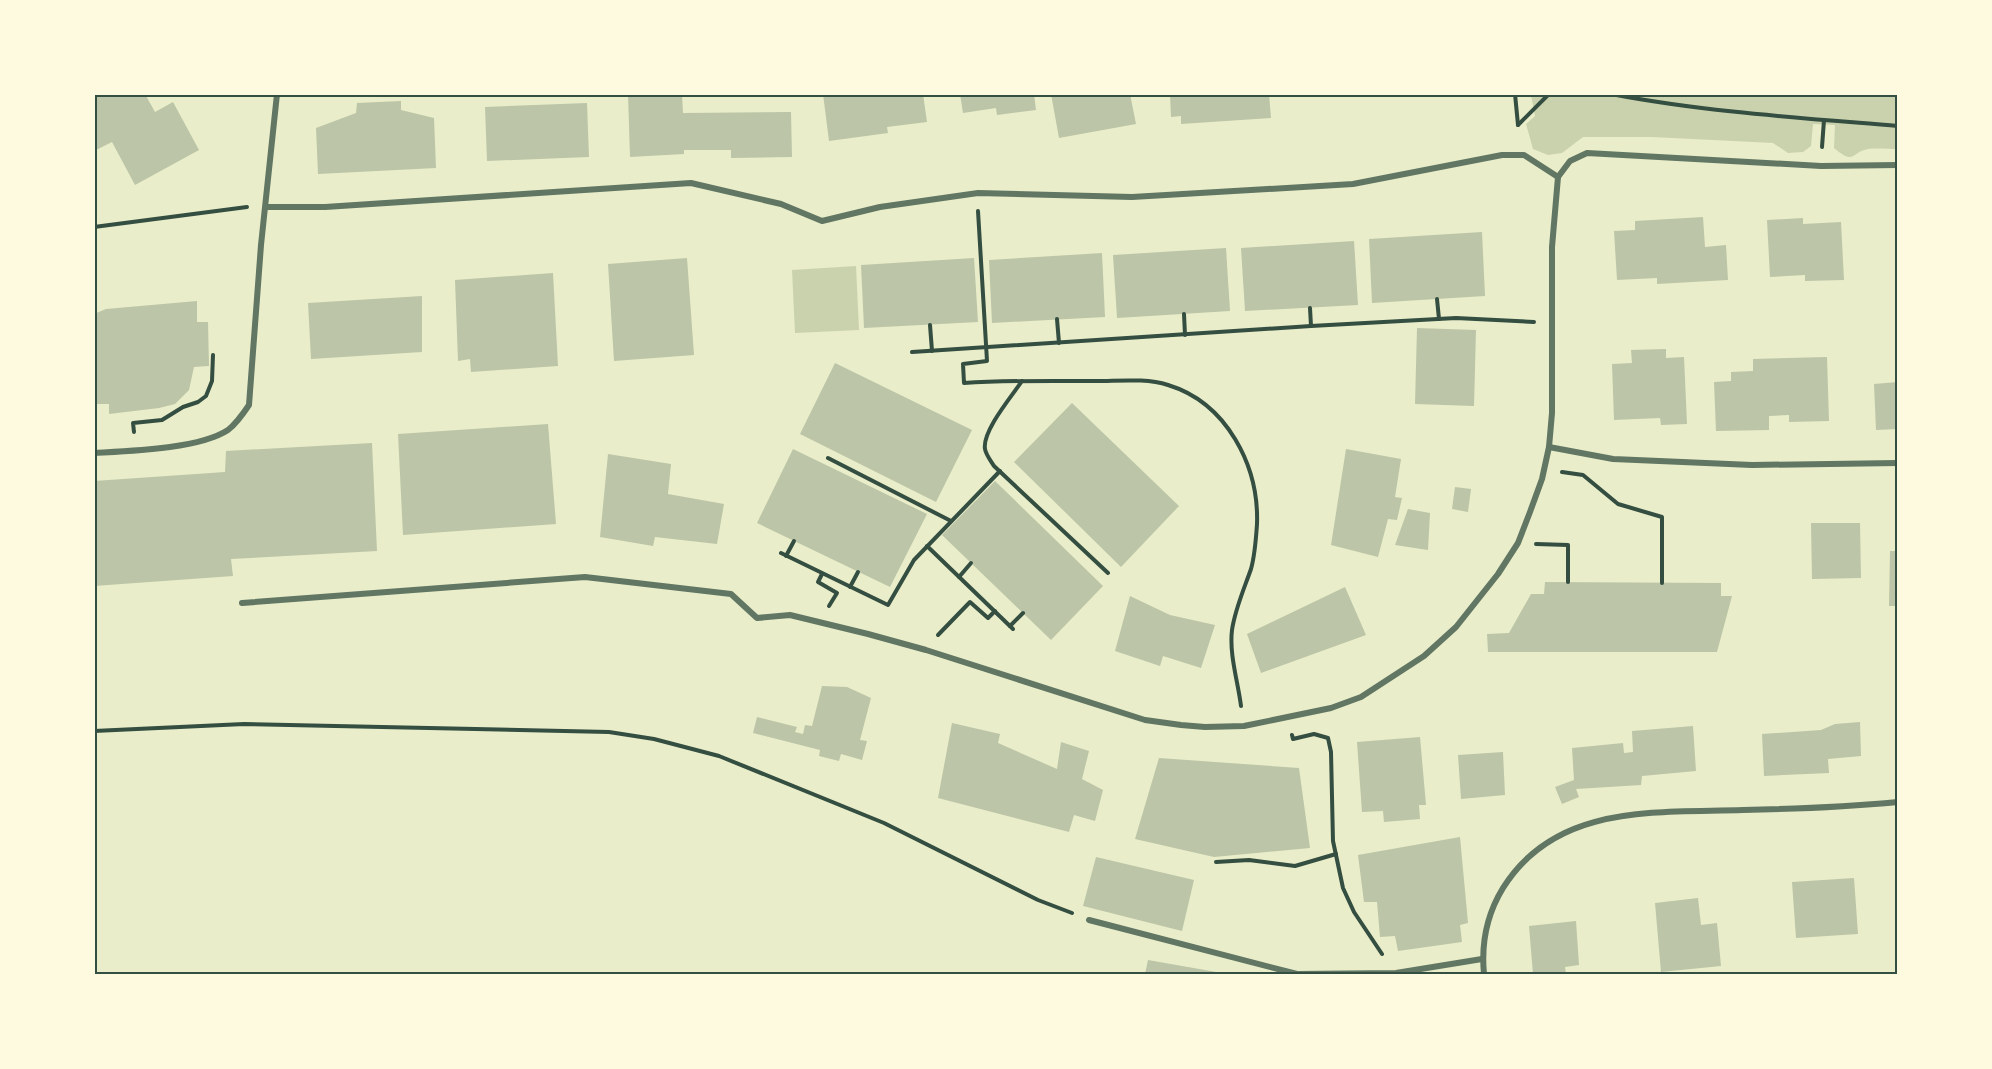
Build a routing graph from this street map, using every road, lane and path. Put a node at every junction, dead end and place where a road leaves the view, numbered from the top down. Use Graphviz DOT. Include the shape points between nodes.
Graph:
graph roads {
  1 [pos="277,94"];
  2 [pos="1515,94"];
  3 [pos="1549,94"];
  4 [pos="1611,94"];
  5 [pos="1824,120"];
  6 [pos="1898,126"];
  7 [pos="1898,165"];
  8 [pos="1821,166"];
  9 [pos="1558,177"];
  10 [pos="978,194"];
  11 [pos="248,207"];
  12 [pos="266,207"];
  13 [pos="94,227"];
  14 [pos="1437,299"];
  15 [pos="1310,308"];
  16 [pos="1184,314"];
  17 [pos="1439,319"];
  18 [pos="1057,320"];
  19 [pos="1539,322"];
  20 [pos="930,324"];
  21 [pos="1311,326"];
  22 [pos="1185,334"];
  23 [pos="1059,343"];
  24 [pos="986,348"];
  25 [pos="932,351"];
  26 [pos="912,352"];
  27 [pos="213,355"];
  28 [pos="1022,381"];
  29 [pos="134,433"];
  30 [pos="1549,447"];
  31 [pos="94,453"];
  32 [pos="828,458"];
  33 [pos="1898,463"];
  34 [pos="1544,470"];
  35 [pos="1000,471"];
  36 [pos="951,521"];
  37 [pos="794,540"];
  38 [pos="1518,543"];
  39 [pos="927,546"];
  40 [pos="781,553"];
  41 [pos="786,556"];
  42 [pos="971,563"];
  43 [pos="858,572"];
  44 [pos="1108,573"];
  45 [pos="822,574"];
  46 [pos="959,577"];
  47 [pos="1568,582"];
  48 [pos="1662,583"];
  49 [pos="850,587"];
  50 [pos="833,600"];
  51 [pos="242,603"];
  52 [pos="994,611"];
  53 [pos="1023,613"];
  54 [pos="935,638"];
  55 [pos="1241,710"];
  56 [pos="94,731"];
  57 [pos="1292,732"];
  58 [pos="1898,802"];
  59 [pos="1336,854"];
  60 [pos="1216,862"];
  61 [pos="1089,920"];
  62 [pos="1482,959"];
  63 [pos="1396,974"];
  64 [pos="1484,975"];
  1 -- 12 [label="street"];
  2 -- 3 [label="path" via="1518,125"];
  4 -- 5 [label="path"];
  5 -- 6 [label="path"];
  5 -- 8 [label="path"];
  7 -- 8 [label="street"];
  8 -- 9 [label="street" via="1587,153 1570,160"];
  9 -- 10 [label="street" via="1524,155 1502,155 1353,184 1132,197"];
  9 -- 30 [label="street" via="1552,247"];
  10 -- 12 [label="street" via="880,207 822,221 781,204 692,183 325,207"];
  10 -- 24 [label="path"];
  11 -- 13 [label="path"];
  12 -- 31 [label="street" via="249,405 240,419 227,430 192,443"];
  14 -- 17 [label="path"];
  15 -- 21 [label="path"];
  16 -- 22 [label="path"];
  17 -- 19 [label="path"];
  17 -- 21 [label="path"];
  18 -- 23 [label="path"];
  20 -- 25 [label="path"];
  21 -- 22 [label="path"];
  22 -- 23 [label="path"];
  23 -- 24 [label="path"];
  24 -- 25 [label="path"];
  24 -- 28 [label="path" via="987,361 963,364 964,383"];
  25 -- 26 [label="path"];
  27 -- 29 [label="path" via="212,381 206,396 162,420 133,423"];
  28 -- 35 [label="path" via="988,434 984,448"];
  28 -- 55 [label="path" via="1137,381 1168,385 1214,411 1232,433 1247,462 1257,523 1252,566 1232,631"];
  30 -- 33 [label="street" via="1613,459 1752,465"];
  30 -- 34 [label="street"];
  32 -- 36 [label="path"];
  34 -- 38 [label="street"];
  34 -- 48 [label="path" via="1583,476 1618,504 1662,517"];
  35 -- 36 [label="path"];
  35 -- 44 [label="path"];
  36 -- 39 [label="path"];
  37 -- 41 [label="path"];
  38 -- 47 [label="path" via="1568,544"];
  38 -- 51 [label="street" via="1456,627 1388,681 1331,708 1227,727 1145,720 868,634 790,615 757,618 731,594 671,586 585,577"];
  39 -- 46 [label="path"];
  39 -- 49 [label="path" via="914,560 888,605"];
  40 -- 41 [label="path"];
  41 -- 45 [label="path"];
  42 -- 46 [label="path"];
  43 -- 49 [label="path"];
  45 -- 49 [label="path"];
  45 -- 50 [label="path" via="818,582 837,592"];
  46 -- 52 [label="path"];
  52 -- 53 [label="path" via="1012,628"];
  52 -- 54 [label="path" via="988,618 970,602"];
  56 -- 61 [label="path" via="244,724 609,732 654,739 719,756 884,823 1038,900"];
  57 -- 59 [label="path" via="1293,740 1314,734 1328,738"];
  58 -- 62 [label="street" via="1653,813 1574,828 1539,848 1509,879 1492,908"];
  59 -- 60 [label="path" via="1295,866 1249,860"];
  59 -- 63 [label="path" via="1343,888 1354,912"];
  61 -- 63 [label="street" via="1297,974"];
  62 -- 63 [label="street"];
  62 -- 64 [label="street"];
}
